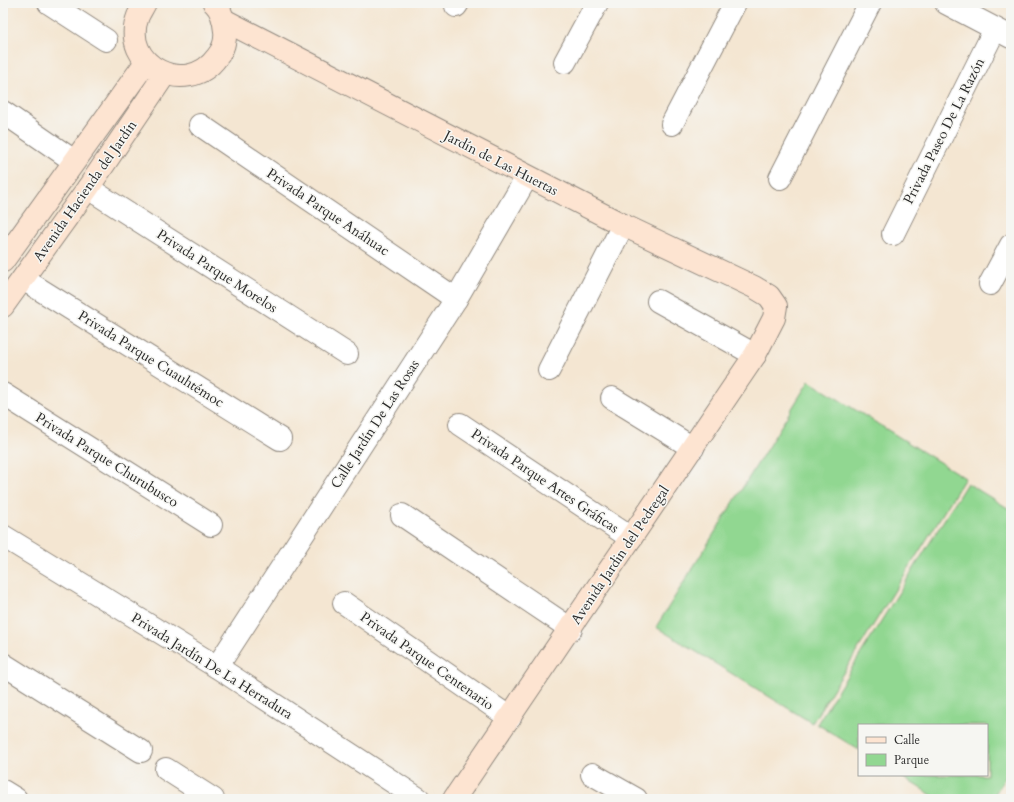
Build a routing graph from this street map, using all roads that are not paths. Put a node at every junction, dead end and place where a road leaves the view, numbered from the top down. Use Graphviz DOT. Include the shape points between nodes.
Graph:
graph roads {
  1 [pos="49,3"];
  2 [pos="146,3"];
  3 [pos="597,3"];
  4 [pos="735,3"];
  5 [pos="870,3"];
  6 [pos="946,3"];
  7 [pos="219,11"];
  8 [pos="1003,33"];
  9 [pos="106,40"];
  10 [pos="146,62"];
  11 [pos="565,62"];
  12 [pos="165,74"];
  13 [pos="3,112"];
  14 [pos="672,124"];
  15 [pos="200,125"];
  16 [pos="74,161"];
  17 [pos="528,177"];
  18 [pos="780,178"];
  19 [pos="88,188"];
  20 [pos="623,225"];
  21 [pos="892,234"];
  22 [pos="1011,245"];
  23 [pos="6,249"];
  24 [pos="23,279"];
  25 [pos="990,284"];
  26 [pos="456,299"];
  27 [pos="658,301"];
  28 [pos="3,306"];
  29 [pos="776,306"];
  30 [pos="347,354"];
  31 [pos="755,355"];
  32 [pos="549,370"];
  33 [pos="3,394"];
  34 [pos="612,398"];
  35 [pos="460,424"];
  36 [pos="280,439"];
  37 [pos="693,448"];
  38 [pos="402,515"];
  39 [pos="211,526"];
  40 [pos="3,536"];
  41 [pos="631,538"];
  42 [pos="344,603"];
  43 [pos="571,629"];
  44 [pos="3,664"];
  45 [pos="218,667"];
  46 [pos="510,718"];
  47 [pos="141,751"];
  48 [pos="166,769"];
  49 [pos="592,774"];
  50 [pos="3,791"];
  51 [pos="16,799"];
  52 [pos="213,799"];
  53 [pos="419,799"];
  54 [pos="454,799"];
  55 [pos="636,799"];
  1 -- 9 [label="street"];
  2 -- 10 [label="street" via="138,16 135,32 138,48"];
  3 -- 11 [label="street"];
  4 -- 14 [label="street"];
  5 -- 18 [label="street"];
  6 -- 8 [label="street"];
  7 -- 12 [label="street" via="225,36 221,52 211,65 192,75 181,77"];
  7 -- 17 [label="street, Jardín de Las Huertas"];
  8 -- 21 [label="street, Privada Paseo De La Razón"];
  10 -- 12 [label="street"];
  10 -- 16 [label="street, Avenida Hacienda del Jardín"];
  12 -- 19 [label="street, Avenida Hacienda del Jardín"];
  13 -- 16 [label="street"];
  15 -- 26 [label="street, Privada Parque Anáhuac"];
  16 -- 23 [label="street, Avenida Hacienda del Jardín"];
  17 -- 20 [label="street, Jardín de Las Huertas"];
  17 -- 26 [label="street, Calle Jardín De Las Rosas"];
  19 -- 24 [label="street, Avenida Hacienda del Jardín"];
  19 -- 30 [label="street, Privada Parque Morelos"];
  20 -- 29 [label="street, Jardín de Las Huertas" via="754,287 768,296"];
  20 -- 32 [label="street"];
  22 -- 25 [label="street"];
  24 -- 28 [label="street, Avenida Hacienda del Jardín"];
  24 -- 36 [label="street, Privada Parque Cuauhtémoc"];
  26 -- 45 [label="street, Calle Jardín De Las Rosas"];
  27 -- 31 [label="street"];
  29 -- 31 [label="street, Avenida Jardin del Pedregal" via="774,318"];
  31 -- 37 [label="street, Avenida Jardin del Pedregal"];
  33 -- 39 [label="street, Privada Parque Churubusco"];
  34 -- 37 [label="street"];
  35 -- 41 [label="street, Privada Parque Artes Gráficas"];
  37 -- 41 [label="street, Avenida Jardin del Pedregal"];
  38 -- 43 [label="street"];
  40 -- 45 [label="street, Privada Jardín De La Herradura"];
  41 -- 43 [label="street, Avenida Jardin del Pedregal"];
  42 -- 46 [label="street, Privada Parque Centenario"];
  43 -- 46 [label="street, Avenida Jardin del Pedregal"];
  44 -- 47 [label="street"];
  45 -- 53 [label="street, Privada Jardín De La Herradura"];
  46 -- 54 [label="street, Avenida Jardin del Pedregal"];
  48 -- 52 [label="street"];
  49 -- 55 [label="street"];
  50 -- 51 [label="street"];
}
